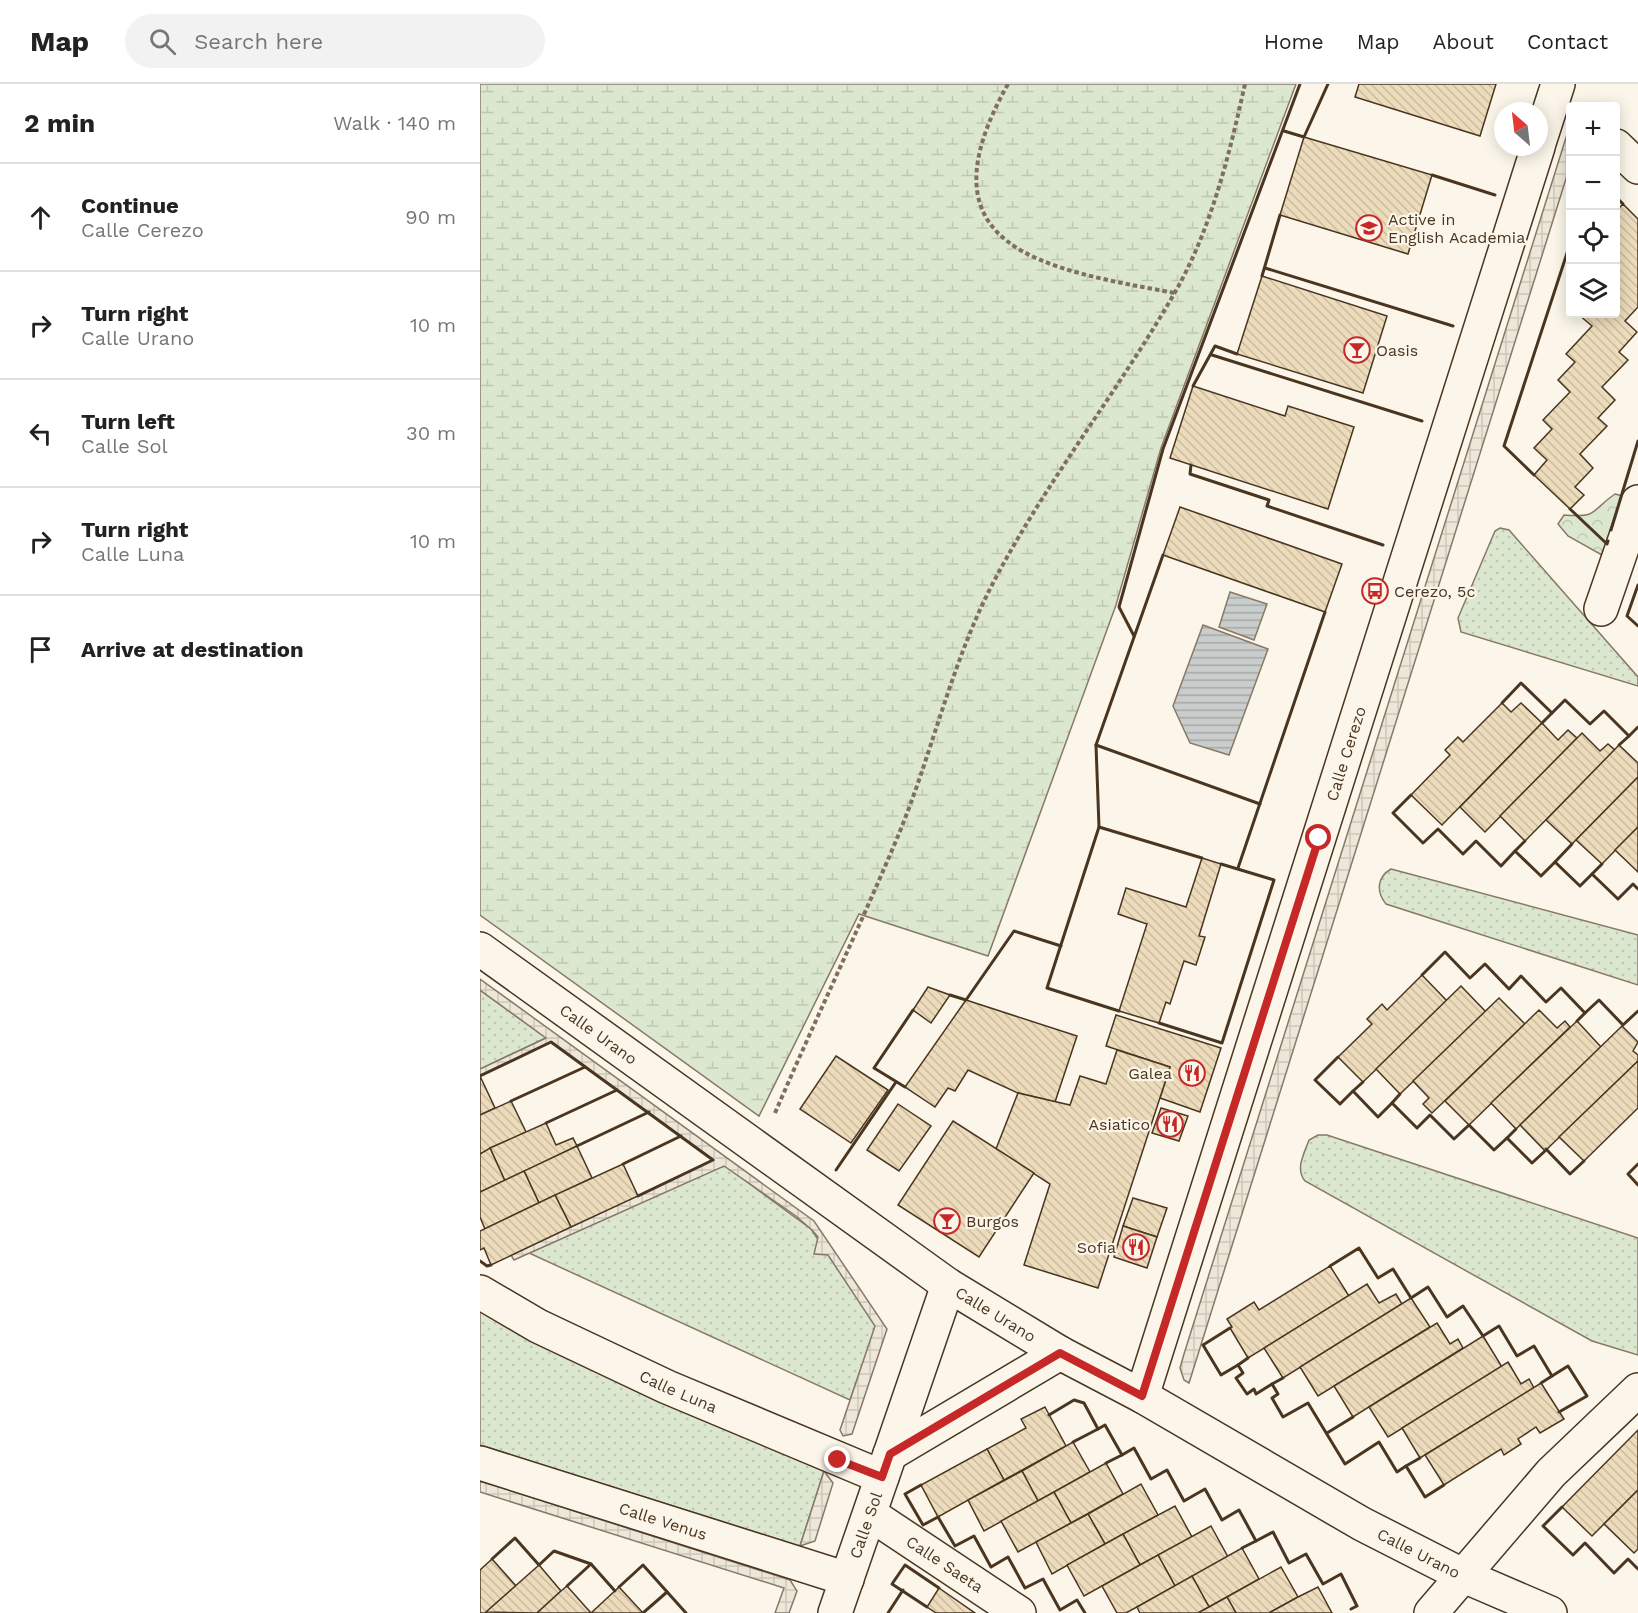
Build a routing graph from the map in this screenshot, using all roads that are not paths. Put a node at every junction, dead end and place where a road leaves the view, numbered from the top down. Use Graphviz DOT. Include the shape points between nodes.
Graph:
graph roads {
  1 [pos="1558,84"];
  2 [pos="1548,114"];
  3 [pos="1620,150"];
  4 [pos="1535,156"];
  5 [pos="1638,167"];
  6 [pos="1638,502"];
  7 [pos="1601,609"];
  8 [pos="480,949"];
  9 [pos="948,1285"];
  10 [pos="480,1292"];
  11 [pos="1060,1353"];
  12 [pos="1638,1390"];
  13 [pos="1142,1396"];
  14 [pos="480,1463"];
  15 [pos="886,1466"];
  16 [pos="870,1514"];
  17 [pos="1464,1576"];
  18 [pos="847,1579"];
  19 [pos="835,1613"];
  20 [pos="1019,1613"];
  21 [pos="1431,1613"];
  22 [pos="1550,1613"];
  1 -- 2 [label="street, Calle Cerezo"];
  3 -- 5 [label="street"];
  4 -- 13 [label="street, Calle Cerezo"];
  6 -- 7 [label="street"];
  8 -- 9 [label="street, Calle Urano"];
  9 -- 11 [label="street, Calle Urano"];
  9 -- 15 [label="street, Calle Sol"];
  10 -- 15 [label="street, Calle Luna" via="538,1326 656,1382"];
  11 -- 13 [label="street, Calle Urano"];
  11 -- 15 [label="street"];
  12 -- 17 [label="street" via="1551,1473"];
  13 -- 17 [label="street, Calle Urano" via="1301,1490"];
  14 -- 18 [label="street, Calle Venus"];
  15 -- 16 [label="street, Calle Sol"];
  16 -- 18 [label="street, Calle Sol"];
  16 -- 20 [label="street, Calle Saeta"];
  17 -- 21 [label="street"];
  17 -- 22 [label="street, Calle Urano"];
  18 -- 19 [label="street, Calle Sol"];
}
